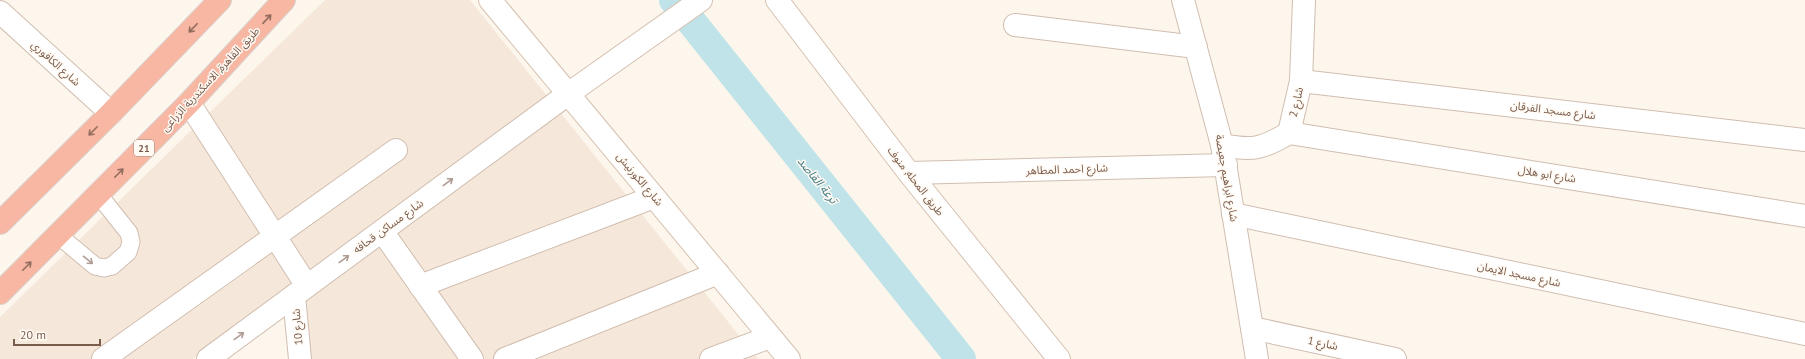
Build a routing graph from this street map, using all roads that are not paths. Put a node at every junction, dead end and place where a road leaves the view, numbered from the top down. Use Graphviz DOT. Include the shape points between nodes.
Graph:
graph roads {
  1 [pos="220,0"];
  2 [pos="284,0"];
  3 [pos="490,0"];
  4 [pos="701,0"];
  5 [pos="777,0"];
  6 [pos="1183,0"];
  7 [pos="1304,0"];
  8 [pos="0,12"];
  9 [pos="1015,25"];
  10 [pos="1196,47"];
  11 [pos="1301,81"];
  12 [pos="568,94"];
  13 [pos="189,103"];
  14 [pos="111,113"];
  15 [pos="1289,133"];
  16 [pos="1805,140"];
  17 [pos="396,150"];
  18 [pos="1224,155"];
  19 [pos="909,173"];
  20 [pos="98,194"];
  21 [pos="654,197"];
  22 [pos="1233,214"];
  23 [pos="1805,216"];
  24 [pos="0,223"];
  25 [pos="382,231"];
  26 [pos="58,236"];
  27 [pos="275,236"];
  28 [pos="718,274"];
  29 [pos="420,286"];
  30 [pos="300,291"];
  31 [pos="0,293"];
  32 [pos="1252,328"];
  33 [pos="1805,334"];
  34 [pos="770,337"];
  35 [pos="103,359"];
  36 [pos="208,359"];
  37 [pos="300,359"];
  38 [pos="472,359"];
  39 [pos="505,359"];
  40 [pos="711,359"];
  41 [pos="789,359"];
  42 [pos="1059,359"];
  43 [pos="1257,359"];
  44 [pos="1395,359"];
  1 -- 14 [label="highway, one-way"];
  13 -- 2 [label="highway, طريق القاهرة, الاسكندرية الزراعى / 21, one-way"];
  3 -- 12 [label="street, شارع الكورنيش"];
  4 -- 12 [label="street, شارع مساكن قحافه"];
  5 -- 19 [label="street, طريق المحله, منوف"];
  6 -- 10 [label="street, شارع ابراهيم جعيصة"];
  7 -- 11 [label="street, شارع 2"];
  8 -- 14 [label="street, شارع الكافوري"];
  9 -- 10 [label="street"];
  10 -- 18 [label="street, شارع ابراهيم جعيصة"];
  11 -- 15 [label="street, شارع 2"];
  11 -- 16 [label="street, شارع مسجد الفرقان"];
  12 -- 21 [label="street, شارع الكورنيش"];
  25 -- 12 [label="street, شارع مساكن قحافه, one-way"];
  20 -- 13 [label="highway, طريق القاهرة, الاسكندرية الزراعى / 21, one-way"];
  13 -- 27 [label="street"];
  14 -- 24 [label="highway, one-way"];
  15 -- 18 [label="street, شارع 2" via="1269,145"];
  15 -- 23 [label="street, شارع ابو هلال"];
  17 -- 27 [label="street"];
  18 -- 19 [label="street, شارع احمد المطاهر"];
  18 -- 22 [label="street, شارع ابراهيم جعيصة"];
  19 -- 42 [label="street, طريق المحله, منوف"];
  20 -- 26 [label="highway, طريق القاهرة, الاسكندرية الزراعى / 21"];
  26 -- 20 [label="lane, one-way" via="95,266 112,266 128,252 131,242 129,233"];
  21 -- 28 [label="street, شارع الكورنيش"];
  21 -- 29 [label="street"];
  22 -- 32 [label="street, شارع ابراهيم جعيصة"];
  22 -- 33 [label="street, شارع مسجد الايمان"];
  25 -- 29 [label="street"];
  30 -- 25 [label="street, شارع مساكن قحافه, one-way"];
  31 -- 26 [label="highway, طريق القاهرة, الاسكندرية الزراعى / 21, one-way"];
  27 -- 30 [label="street"];
  27 -- 35 [label="street"];
  28 -- 34 [label="street, شارع الكورنيش"];
  28 -- 39 [label="street"];
  29 -- 38 [label="street"];
  36 -- 30 [label="street, شارع مساكن قحافه, one-way"];
  30 -- 37 [label="street, شارع 10"];
  32 -- 43 [label="street, شارع ابراهيم جعيصة"];
  32 -- 44 [label="street, شارع 1"];
  34 -- 40 [label="street"];
  34 -- 41 [label="street, شارع الكورنيش"];
}
